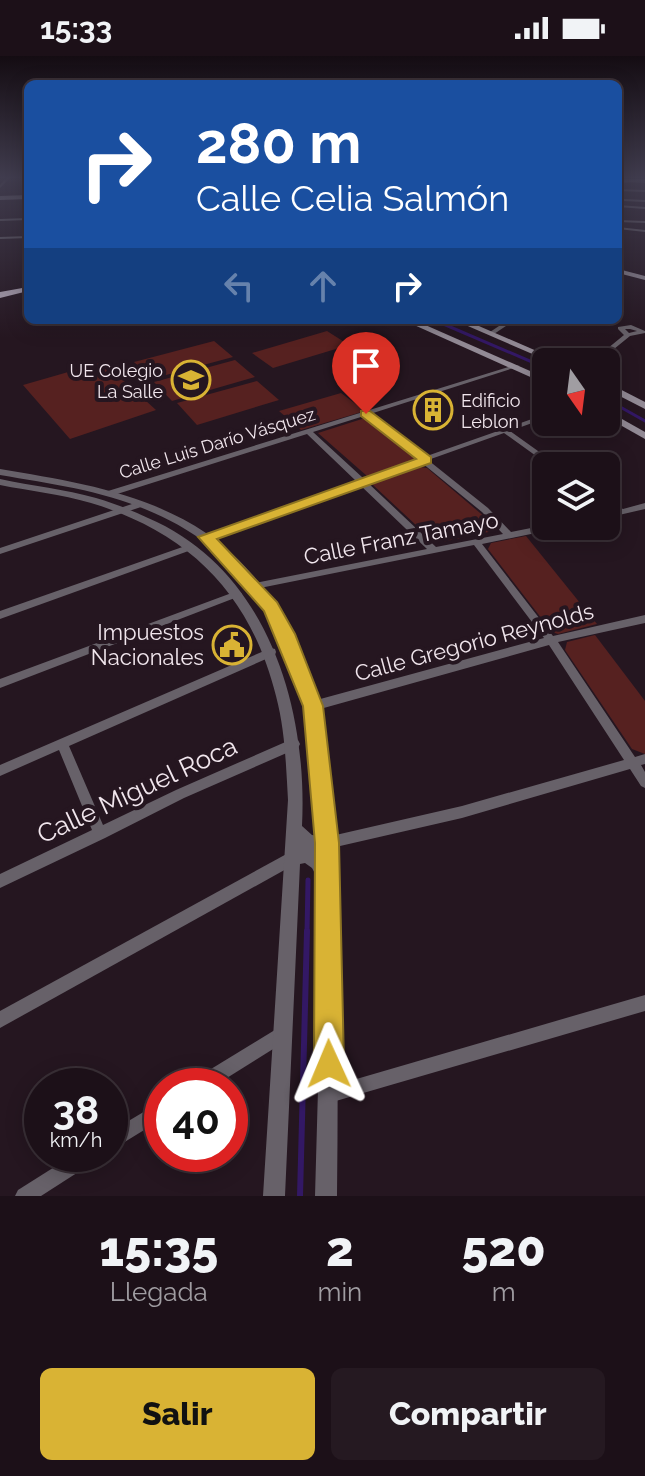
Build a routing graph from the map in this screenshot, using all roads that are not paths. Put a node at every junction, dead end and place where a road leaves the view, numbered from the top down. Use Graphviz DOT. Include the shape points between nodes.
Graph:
graph roads {
  1 [pos="24,237"];
  2 [pos="0,238"];
  3 [pos="622,271"];
  4 [pos="645,277"];
  5 [pos="24,285"];
  6 [pos="0,290"];
  7 [pos="645,319"];
  8 [pos="417,324"];
  9 [pos="468,324"];
  10 [pos="506,324"];
  11 [pos="492,333"];
  12 [pos="612,348"];
  13 [pos="532,351"];
  14 [pos="517,366"];
  15 [pos="532,374"];
  16 [pos="620,393"];
  17 [pos="645,406"];
  18 [pos="366,414"];
  19 [pos="532,421"];
  20 [pos="620,421"];
  21 [pos="308,431"];
  22 [pos="505,431"];
  23 [pos="645,436"];
  24 [pos="535,452"];
  25 [pos="426,460"];
  26 [pos="0,472"];
  27 [pos="0,482"];
  28 [pos="364,482"];
  29 [pos="111,493"];
  30 [pos="141,504"];
  31 [pos="645,506"];
  32 [pos="124,511"];
  33 [pos="622,512"];
  34 [pos="532,530"];
  35 [pos="509,535"];
  36 [pos="206,537"];
  37 [pos="475,541"];
  38 [pos="191,547"];
  39 [pos="433,549"];
  40 [pos="0,551"];
  41 [pos="255,586"];
  42 [pos="237,594"];
  43 [pos="0,615"];
  44 [pos="645,619"];
  45 [pos="551,640"];
  46 [pos="271,652"];
  47 [pos="0,684"];
  48 [pos="313,706"];
  49 [pos="294,744"];
  50 [pos="63,745"];
  51 [pos="640,760"];
  52 [pos="0,771"];
  53 [pos="645,782"];
  54 [pos="294,827"];
  55 [pos="100,834"];
  56 [pos="327,843"];
  57 [pos="292,858"];
  58 [pos="0,881"];
  59 [pos="327,881"];
  60 [pos="645,1003"];
  61 [pos="0,1020"];
  62 [pos="285,1032"];
  63 [pos="228,1068"];
  64 [pos="329,1095"];
  65 [pos="62,1172"];
  66 [pos="24,1196"];
  67 [pos="274,1196"];
  68 [pos="326,1196"];
  1 -- 2 [label="street"];
  3 -- 4 [label="main road"];
  5 -- 6 [label="main road"];
  7 -- 12 [label="street" via="635,327 642,334 628,335"];
  8 -- 14 [label="main road"];
  9 -- 11 [label="main road"];
  10 -- 11 [label="street"];
  11 -- 13 [label="main road"];
  14 -- 15 [label="main road"];
  14 -- 18 [label="street, Calle Luis Darío Vásquez"];
  16 -- 17 [label="main road"];
  18 -- 21 [label="street, Calle Luis Darío Vásquez"];
  18 -- 25 [label="street"];
  19 -- 22 [label="street"];
  20 -- 23 [label="main road"];
  21 -- 28 [label="street"];
  21 -- 29 [label="street, Calle Luis Darío Vásquez"];
  22 -- 24 [label="street"];
  22 -- 25 [label="street"];
  25 -- 28 [label="street"];
  25 -- 35 [label="street"];
  26 -- 29 [label="street"];
  27 -- 32 [label="street"];
  28 -- 36 [label="street"];
  28 -- 39 [label="street"];
  29 -- 30 [label="street"];
  30 -- 32 [label="street"];
  30 -- 36 [label="street"];
  31 -- 33 [label="street"];
  32 -- 38 [label="street"];
  32 -- 40 [label="street"];
  34 -- 35 [label="street, Calle Franz Tamayo"];
  35 -- 37 [label="street, Calle Franz Tamayo"];
  36 -- 41 [label="street"];
  37 -- 39 [label="street, Calle Franz Tamayo"];
  37 -- 45 [label="street"];
  38 -- 42 [label="street"];
  38 -- 43 [label="street"];
  39 -- 41 [label="street, Calle Franz Tamayo"];
  41 -- 48 [label="street" via="286,634"];
  42 -- 46 [label="street"];
  42 -- 47 [label="street"];
  44 -- 45 [label="street, Calle Gregorio Reynolds"];
  45 -- 48 [label="street, Calle Gregorio Reynolds"];
  45 -- 51 [label="street"];
  46 -- 49 [label="street"];
  46 -- 50 [label="street"];
  48 -- 56 [label="street"];
  49 -- 54 [label="street"];
  49 -- 55 [label="street, Calle Miguel Roca"];
  50 -- 52 [label="street"];
  50 -- 55 [label="street"];
  51 -- 53 [label="street"];
  51 -- 56 [label="street" via="462,812"];
  54 -- 56 [label="street" via="314,846"];
  54 -- 57 [label="street"];
  55 -- 58 [label="street, Calle Miguel Roca"];
  56 -- 59 [label="street"];
  57 -- 59 [label="street" via="307,855 318,862"];
  57 -- 61 [label="street"];
  57 -- 62 [label="street"];
  59 -- 64 [label="street"];
  60 -- 64 [label="street"];
  62 -- 63 [label="street"];
  62 -- 67 [label="street"];
  64 -- 68 [label="street"];
  65 -- 66 [label="street"];
}
